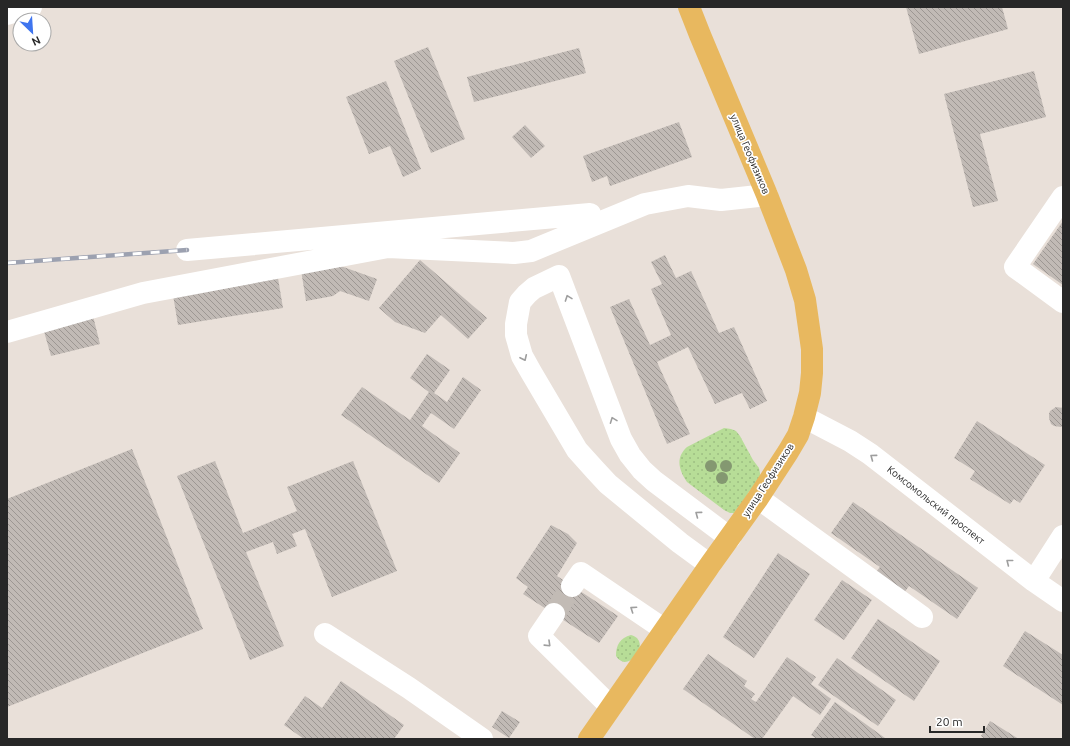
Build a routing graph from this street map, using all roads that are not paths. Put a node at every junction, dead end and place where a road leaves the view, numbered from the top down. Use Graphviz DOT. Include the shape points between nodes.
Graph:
graph roads {
  1 [pos="31,7"];
  2 [pos="689,7"];
  3 [pos="7,14"];
  4 [pos="767,195"];
  5 [pos="1063,196"];
  6 [pos="590,214"];
  7 [pos="187,250"];
  8 [pos="1063,302"];
  9 [pos="7,332"];
  10 [pos="804,417"];
  11 [pos="758,498"];
  12 [pos="1063,536"];
  13 [pos="730,538"];
  14 [pos="710,565"];
  15 [pos="1034,581"];
  16 [pos="572,586"];
  17 [pos="1063,601"];
  18 [pos="554,614"];
  19 [pos="922,618"];
  20 [pos="665,630"];
  21 [pos="325,634"];
  22 [pos="611,707"];
  23 [pos="482,739"];
  24 [pos="589,739"];
  1 -- 3 [label="street"];
  2 -- 4 [label="main road, улица Геофизиков"];
  4 -- 9 [label="street" via="721,200 688,196 645,204 531,251 514,253 388,247 143,293"];
  4 -- 10 [label="main road, улица Геофизиков" via="805,300 812,349 812,373"];
  5 -- 8 [label="street" via="1015,268"];
  6 -- 7 [label="street"];
  10 -- 11 [label="main road, улица Геофизиков" via="798,435"];
  15 -- 10 [label="street, Комсомольский проспект, one-way" via="870,454"];
  11 -- 13 [label="main road, улица Геофизиков"];
  11 -- 19 [label="street"];
  12 -- 15 [label="street"];
  13 -- 14 [label="main road, улица Геофизиков"];
  13 -- 14 [label="street, one-way" via="654,481 630,455 621,439 559,276 534,288 520,302 516,336 522,356 577,450 608,484"];
  14 -- 20 [label="main road, улица Геофизиков"];
  15 -- 17 [label="street, Комсомольский проспект"];
  20 -- 16 [label="street, one-way" via="581,573"];
  18 -- 22 [label="street, one-way" via="539,636"];
  20 -- 22 [label="main road, улица Геофизиков"];
  21 -- 23 [label="street"];
  22 -- 24 [label="main road, улица Геофизиков"];
}
